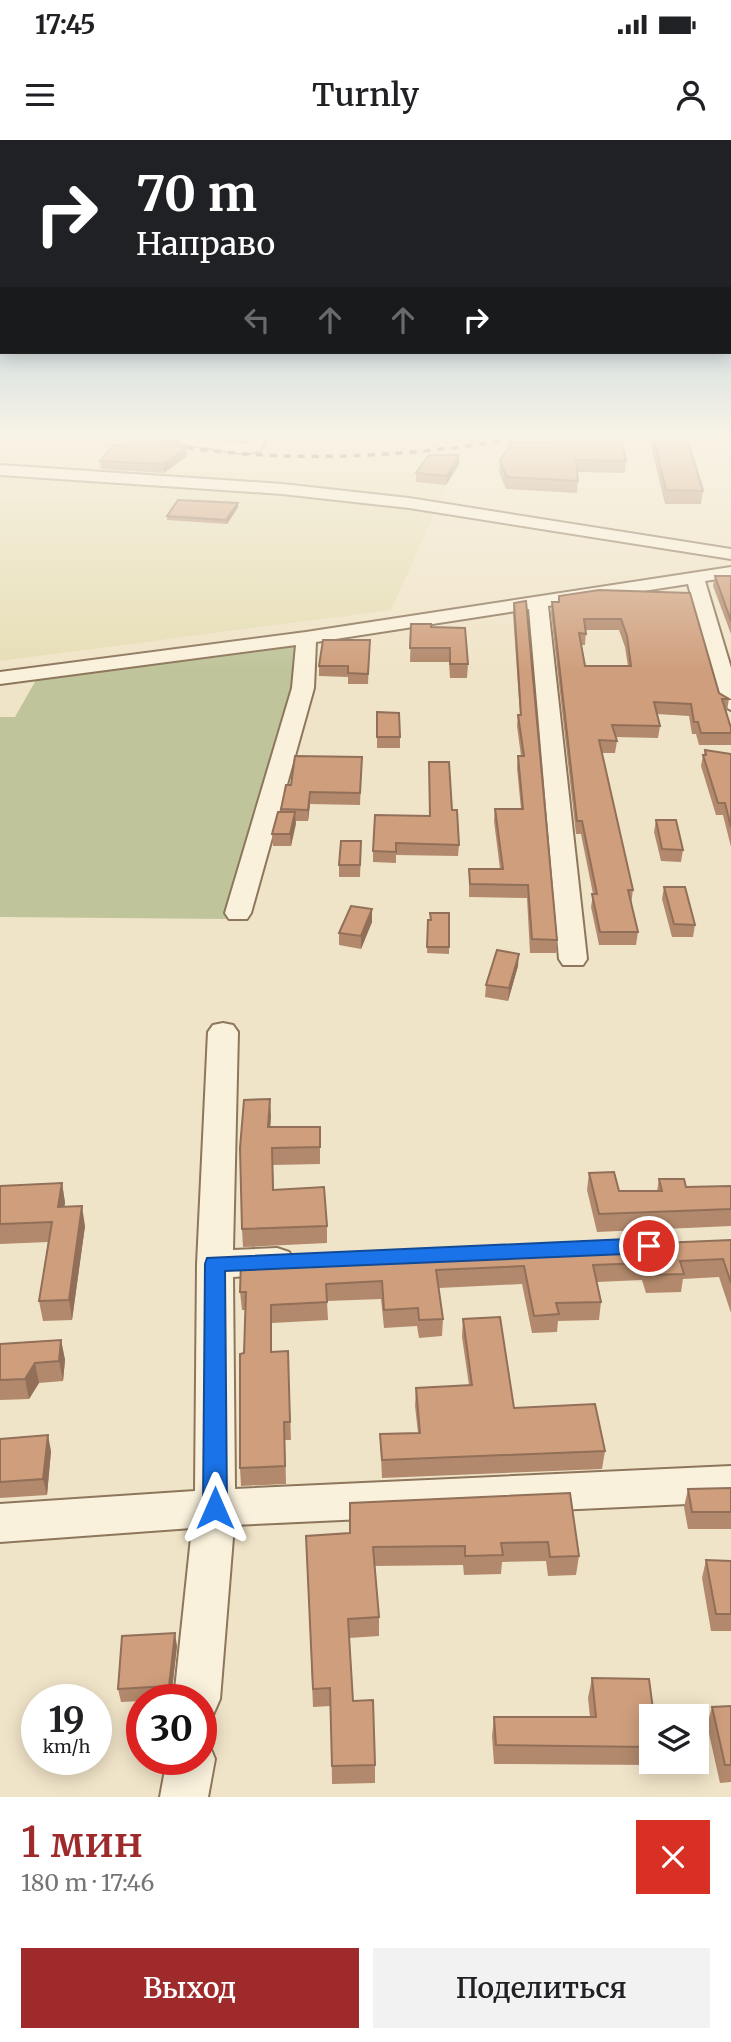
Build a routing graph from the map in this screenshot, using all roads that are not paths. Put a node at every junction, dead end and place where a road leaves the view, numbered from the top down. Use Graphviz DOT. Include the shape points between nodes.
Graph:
graph roads {
  1 [pos="473,515"];
  2 [pos="731,554"];
  3 [pos="731,572"];
  4 [pos="695,578"];
  5 [pos="538,603"];
  6 [pos="306,638"];
  7 [pos="0,678"];
  8 [pos="731,704"];
  9 [pos="238,913"];
  10 [pos="573,959"];
  11 [pos="223,1032"];
  12 [pos="312,1260"];
  13 [pos="215,1264"];
  14 [pos="731,1483"];
  15 [pos="215,1508"];
  16 [pos="0,1523"];
  17 [pos="198,1684"];
  18 [pos="188,1775"];
  19 [pos="184,1797"];
  1 -- 2 [label="street"];
  3 -- 4 [label="street"];
  4 -- 5 [label="street"];
  4 -- 8 [label="street"];
  5 -- 6 [label="street"];
  5 -- 10 [label="street"];
  6 -- 7 [label="street"];
  6 -- 9 [label="street" via="303,688"];
  11 -- 13 [label="street"];
  12 -- 13 [label="street"];
  13 -- 15 [label="street"];
  14 -- 15 [label="street"];
  15 -- 16 [label="street"];
  15 -- 17 [label="street"];
  18 -- 19 [label="street"];
}
